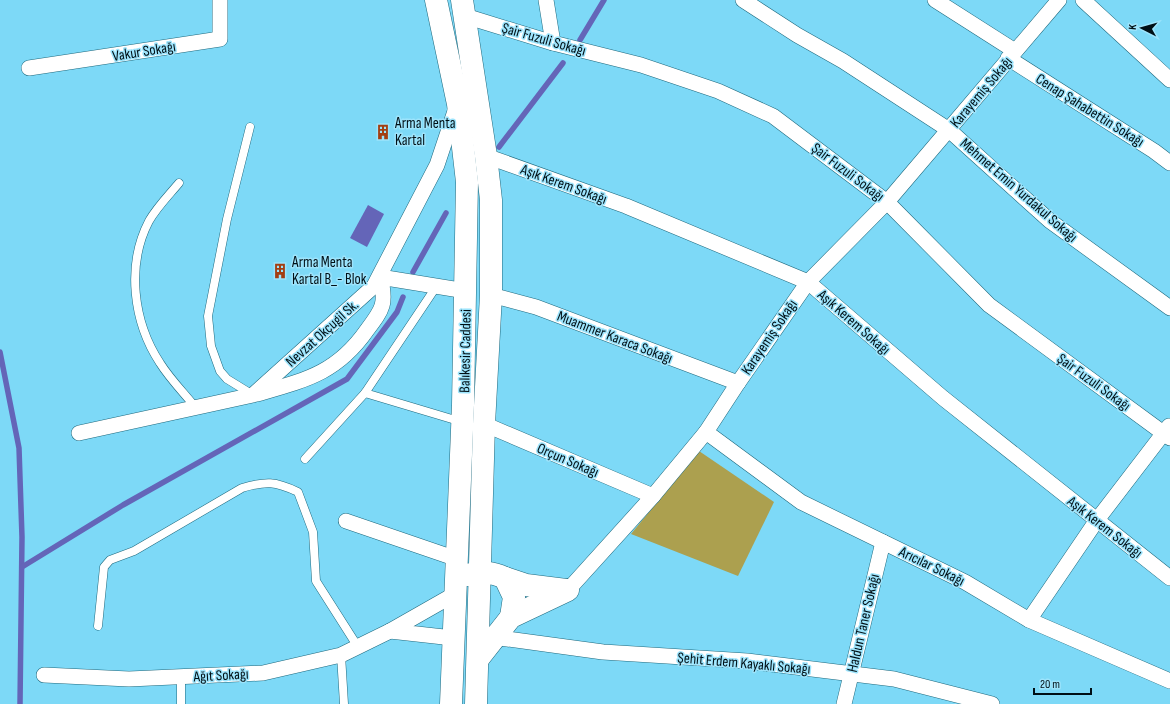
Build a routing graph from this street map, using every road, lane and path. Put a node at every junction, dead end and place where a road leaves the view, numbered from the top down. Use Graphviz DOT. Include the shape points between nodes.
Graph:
graph roads {
  1 [pos="220,0"];
  2 [pos="436,0"];
  3 [pos="546,0"];
  4 [pos="744,0"];
  5 [pos="934,0"];
  6 [pos="1059,0"];
  7 [pos="1082,0"];
  8 [pos="463,8"];
  9 [pos="553,43"];
  10 [pos="1012,54"];
  11 [pos="30,68"];
  12 [pos="1170,80"];
  13 [pos="458,104"];
  14 [pos="250,128"];
  15 [pos="949,130"];
  16 [pos="486,156"];
  17 [pos="1170,163"];
  18 [pos="180,183"];
  19 [pos="888,202"];
  20 [pos="380,277"];
  21 [pos="808,282"];
  22 [pos="436,287"];
  23 [pos="466,291"];
  24 [pos="491,295"];
  25 [pos="1170,308"];
  26 [pos="738,383"];
  27 [pos="365,393"];
  28 [pos="253,395"];
  29 [pos="196,408"];
  30 [pos="473,423"];
  31 [pos="706,432"];
  32 [pos="1168,432"];
  33 [pos="80,433"];
  34 [pos="305,459"];
  35 [pos="653,496"];
  36 [pos="1097,520"];
  37 [pos="346,521"];
  38 [pos="883,542"];
  39 [pos="457,559"];
  40 [pos="480,572"];
  41 [pos="505,578"];
  42 [pos="1170,578"];
  43 [pos="568,590"];
  44 [pos="455,594"];
  45 [pos="510,617"];
  46 [pos="1030,620"];
  47 [pos="98,626"];
  48 [pos="390,631"];
  49 [pos="494,637"];
  50 [pos="453,638"];
  51 [pos="358,647"];
  52 [pos="341,655"];
  53 [pos="478,659"];
  54 [pos="851,674"];
  55 [pos="44,675"];
  56 [pos="181,677"];
  57 [pos="1170,681"];
  58 [pos="180,704"];
  59 [pos="344,704"];
  60 [pos="451,704"];
  61 [pos="476,704"];
  62 [pos="844,704"];
  63 [pos="992,704"];
  1 -- 11 [label="street, Vakur Sokağı" via="220,39"];
  2 -- 13 [label="main road, Balıkesir Caddesi"];
  3 -- 9 [label="street"];
  4 -- 15 [label="street, Mehmet Emin Yurdakul Sokağı"];
  5 -- 10 [label="street, Cenap Şahabettin Sokağı"];
  6 -- 10 [label="street, Karayemiş Sokağı"];
  7 -- 12 [label="street"];
  8 -- 9 [label="street, Şair Fuzuli Sokağı"];
  8 -- 16 [label="main road, Balıkesir Caddesi"];
  9 -- 19 [label="street, Şair Fuzuli Sokağı" via="641,65 718,91 773,116"];
  10 -- 15 [label="street, Karayemiş Sokağı"];
  10 -- 17 [label="street, Cenap Şahabettin Sokağı"];
  13 -- 20 [label="street, Nevzat Okçugil Sk." via="437,165"];
  13 -- 23 [label="main road, Balıkesir Caddesi" via="467,182"];
  14 -- 28 [label="lane" via="227,219 208,316 211,346 220,371 227,379"];
  15 -- 19 [label="street, Karayemiş Sokağı"];
  15 -- 25 [label="street, Mehmet Emin Yurdakul Sokağı" via="1050,221"];
  16 -- 21 [label="street, Aşık Kerem Sokağı" via="626,206"];
  16 -- 24 [label="main road, Balıkesir Caddesi" via="491,200"];
  18 -- 29 [label="lane" via="158,207 143,235 136,258 135,286 140,316 152,348 160,363"];
  19 -- 21 [label="street, Karayemiş Sokağı"];
  19 -- 32 [label="street, Şair Fuzuli Sokağı" via="990,305"];
  20 -- 22 [label="street"];
  20 -- 28 [label="street, Nevzat Okçugil Sk." via="374,286"];
  20 -- 28 [label="street" via="384,293 382,310 357,345 330,368 303,381"];
  21 -- 26 [label="street, Karayemiş Sokağı"];
  21 -- 36 [label="street, Aşık Kerem Sokağı" via="943,398"];
  22 -- 23 [label="street"];
  22 -- 27 [label="lane"];
  23 -- 30 [label="main road, Balıkesir Caddesi"];
  24 -- 26 [label="street, Muammer Karaca Sokağı" via="536,307"];
  24 -- 30 [label="main road, Balıkesir Caddesi"];
  26 -- 31 [label="street, Karayemiş Sokağı"];
  27 -- 30 [label="lane"];
  27 -- 34 [label="lane"];
  28 -- 29 [label="street, Nevzat Okçugil Sk."];
  29 -- 33 [label="street, Nevzat Okçugil Sk."];
  30 -- 35 [label="street, Orçun Sokağı"];
  30 -- 39 [label="main road, Balıkesir Caddesi"];
  30 -- 40 [label="main road, Balıkesir Caddesi"];
  31 -- 35 [label="street, Karayemiş Sokağı"];
  31 -- 38 [label="street, Arıcılar Sokağı" via="801,502"];
  32 -- 36 [label="street"];
  35 -- 43 [label="street, Karayemiş Sokağı"];
  36 -- 42 [label="street, Aşık Kerem Sokağı"];
  36 -- 46 [label="street"];
  37 -- 39 [label="street"];
  38 -- 46 [label="street, Arıcılar Sokağı" via="965,582"];
  38 -- 54 [label="street, Haldun Taner Sokağı"];
  39 -- 44 [label="main road, Balıkesir Caddesi"];
  40 -- 41 [label="main road" via="494,573"];
  40 -- 44 [label="main road" via="466,575"];
  40 -- 53 [label="main road, Balıkesir Caddesi"];
  41 -- 43 [label="main road" via="526,585"];
  41 -- 45 [label="main road" via="514,597"];
  43 -- 45 [label="main road"];
  44 -- 48 [label="street, Ağıt Sokağı"];
  44 -- 50 [label="main road, Balıkesir Caddesi"];
  45 -- 49 [label="main road"];
  46 -- 57 [label="street, Arıcılar Sokağı"];
  47 -- 51 [label="lane" via="104,567 110,560 134,550 242,488 270,482 298,492 313,532 316,581"];
  48 -- 50 [label="street"];
  48 -- 51 [label="street, Ağıt Sokağı"];
  49 -- 53 [label="main road"];
  49 -- 54 [label="street, Şehit Erdem Kayaklı Sokağı" via="603,652 747,661"];
  50 -- 60 [label="main road, Balıkesir Caddesi"];
  51 -- 52 [label="street, Ağıt Sokağı"];
  52 -- 56 [label="street, Ağıt Sokağı" via="263,673"];
  52 -- 59 [label="lane"];
  53 -- 61 [label="main road, Balıkesir Caddesi"];
  54 -- 62 [label="street, Haldun Taner Sokağı"];
  54 -- 63 [label="street, Şehit Erdem Kayaklı Sokağı" via="894,679"];
  55 -- 56 [label="street, Ağıt Sokağı" via="129,679"];
  56 -- 58 [label="lane"];
}
